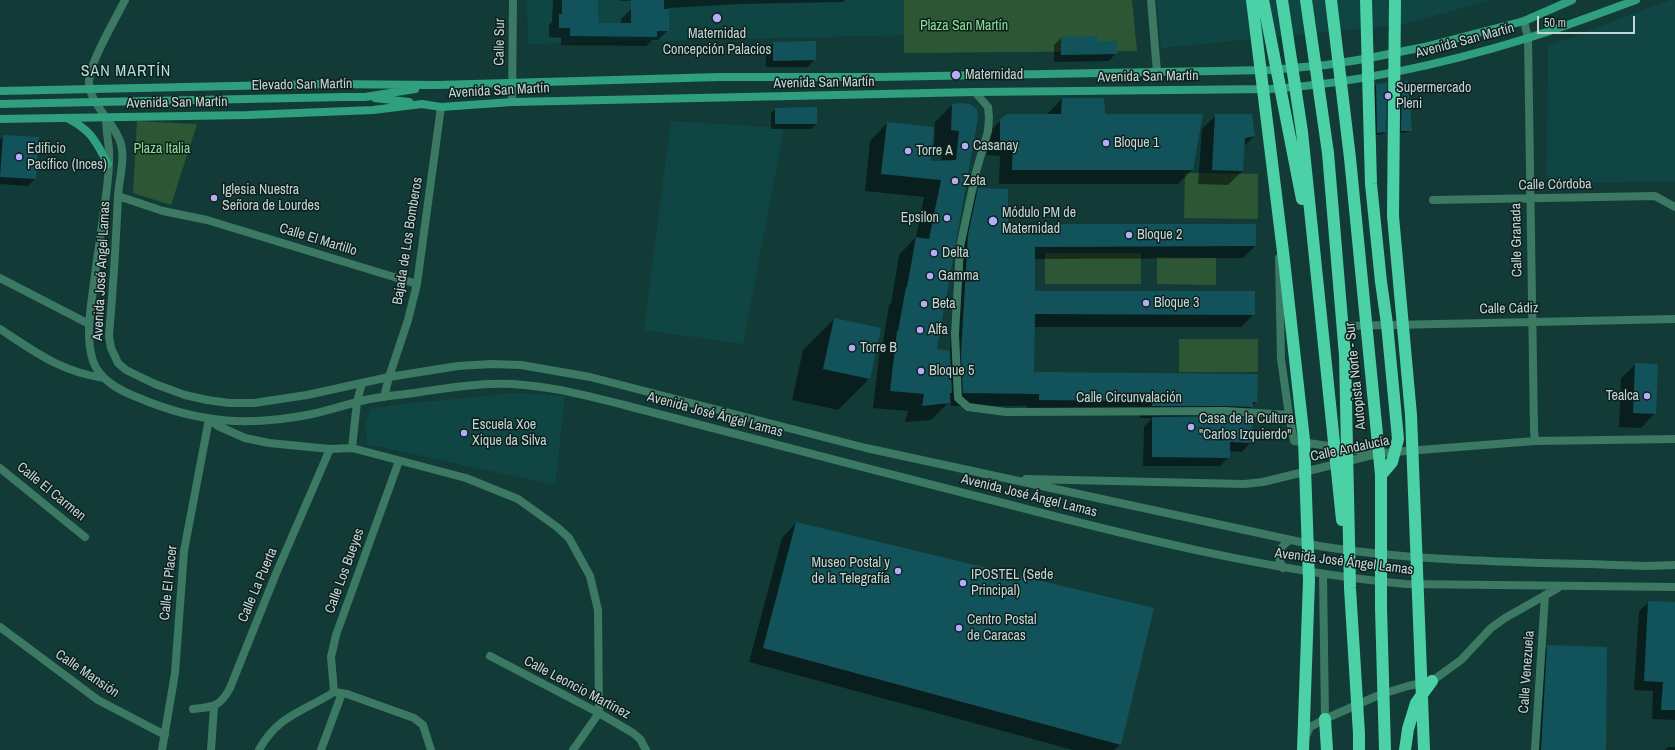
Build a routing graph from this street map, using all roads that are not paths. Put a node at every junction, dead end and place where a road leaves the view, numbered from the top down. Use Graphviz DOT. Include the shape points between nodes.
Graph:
graph roads {
  1 [pos="125,0"];
  2 [pos="513,0"];
  3 [pos="1151,0"];
  4 [pos="1252,0"];
  5 [pos="1263,0"];
  6 [pos="1282,0"];
  7 [pos="1306,0"];
  8 [pos="1331,0"];
  9 [pos="1366,0"];
  10 [pos="1395,0"];
  11 [pos="1572,0"];
  12 [pos="1636,0"];
  13 [pos="1524,21"];
  14 [pos="1528,38"];
  15 [pos="1157,72"];
  16 [pos="512,84"];
  17 [pos="437,85"];
  18 [pos="89,89"];
  19 [pos="1270,89"];
  20 [pos="0,90"];
  21 [pos="976,92"];
  22 [pos="365,97"];
  23 [pos="512,102"];
  24 [pos="0,104"];
  25 [pos="422,104"];
  26 [pos="441,107"];
  27 [pos="106,117"];
  28 [pos="66,118"];
  29 [pos="0,119"];
  30 [pos="108,164"];
  31 [pos="118,196"];
  32 [pos="1530,198"];
  33 [pos="1433,200"];
  34 [pos="1675,207"];
  35 [pos="0,278"];
  36 [pos="417,284"];
  37 [pos="1318,291"];
  38 [pos="1675,319"];
  39 [pos="1533,322"];
  40 [pos="89,324"];
  41 [pos="1344,326"];
  42 [pos="0,329"];
  43 [pos="389,377"];
  44 [pos="104,378"];
  45 [pos="362,383"];
  46 [pos="384,396"];
  47 [pos="357,402"];
  48 [pos="1289,415"];
  49 [pos="209,419"];
  50 [pos="1675,439"];
  51 [pos="1535,441"];
  52 [pos="352,448"];
  53 [pos="330,450"];
  54 [pos="1381,453"];
  55 [pos="399,461"];
  56 [pos="0,468"];
  57 [pos="1381,475"];
  58 [pos="1007,479"];
  59 [pos="85,537"];
  60 [pos="1290,540"];
  61 [pos="1675,565"];
  62 [pos="1283,568"];
  63 [pos="1323,574"];
  64 [pos="1559,587"];
  65 [pos="1350,588"];
  66 [pos="1675,588"];
  67 [pos="1545,595"];
  68 [pos="0,626"];
  69 [pos="490,656"];
  70 [pos="1432,681"];
  71 [pos="334,692"];
  72 [pos="342,693"];
  73 [pos="214,707"];
  74 [pos="193,709"];
  75 [pos="599,713"];
  76 [pos="1325,719"];
  77 [pos="165,735"];
  78 [pos="162,750"];
  79 [pos="211,750"];
  80 [pos="259,750"];
  81 [pos="321,750"];
  82 [pos="431,750"];
  83 [pos="573,750"];
  84 [pos="646,750"];
  85 [pos="1303,750"];
  86 [pos="1327,750"];
  87 [pos="1359,750"];
  88 [pos="1385,750"];
  89 [pos="1405,750"];
  90 [pos="1424,750"];
  91 [pos="1535,750"];
  1 -- 18 [label="street" via="95,60 89,79"];
  2 -- 16 [label="street, Calle Sur"];
  3 -- 15 [label="street"];
  4 -- 85 [label="highway, bridge" via="1304,440 1309,580"];
  5 -- 37 [label="highway, bridge"];
  6 -- 37 [label="highway, bridge" via="1302,132"];
  7 -- 65 [label="highway, Autopista Norte - Sur, bridge" via="1328,154 1345,356"];
  8 -- 57 [label="highway, Autopista Norte - Sur, bridge" via="1350,158"];
  9 -- 57 [label="highway, bridge" via="1371,184 1398,439 1392,462"];
  10 -- 90 [label="highway, bridge" via="1393,216 1411,415"];
  11 -- 13 [label="main road, Avenida San Martín"];
  12 -- 14 [label="main road, Avenida San Martín"];
  13 -- 14 [label="street, Calle Granada"];
  13 -- 15 [label="main road, Avenida San Martín" via="1402,52 1326,65 1270,70"];
  14 -- 19 [label="main road, Avenida San Martín" via="1442,62 1368,78"];
  14 -- 32 [label="street, Calle Granada"];
  15 -- 16 [label="main road, Avenida San Martín" via="720,77"];
  16 -- 17 [label="main road, Avenida San Martín"];
  16 -- 23 [label="street, Calle Sur"];
  17 -- 18 [label="main road, Avenida San Martín" via="325,84"];
  17 -- 22 [label="main road"];
  18 -- 20 [label="main road, Avenida San Martín"];
  18 -- 27 [label="street, Avenida José Angel Lamas"];
  19 -- 21 [label="main road, Avenida San Martín"];
  19 -- 48 [label="street" via="1266,97 1278,212 1279,333"];
  21 -- 23 [label="main road, Avenida San Martín"];
  21 -- 48 [label="street, Calle Circunvalación" via="988,107 989,117 988,131 976,172 960,247 955,334 958,398 968,406 1006,412 1226,411"];
  22 -- 24 [label="main road, Elevado San Martín, bridge"];
  22 -- 25 [label="main road"];
  23 -- 26 [label="main road, Avenida San Martín"];
  25 -- 26 [label="main road, Avenida San Martín"];
  25 -- 27 [label="main road, Avenida San Martín" via="373,110"];
  26 -- 36 [label="street, Bajada de Los Bomberos"];
  27 -- 28 [label="main road, Avenida San Martín"];
  27 -- 30 [label="street"];
  27 -- 31 [label="street, Avenida José Angel Lamas" via="121,144"];
  28 -- 29 [label="main road, Avenida San Martín"];
  28 -- 30 [label="main road" via="88,131"];
  30 -- 40 [label="street, Avenida José Angel Lamas"];
  31 -- 36 [label="street, Calle El Martillo" via="163,211 207,220"];
  31 -- 45 [label="street, Avenida José Angel Lamas" via="109,336 118,363 126,370 185,395 229,403 279,400"];
  32 -- 33 [label="street, Calle Córdoba"];
  32 -- 34 [label="street, Calle Córdoba" via="1655,196"];
  32 -- 39 [label="street, Calle Granada"];
  35 -- 40 [label="street"];
  36 -- 43 [label="street, Bajada de Los Bomberos"];
  37 -- 65 [label="highway, bridge"];
  38 -- 39 [label="street, Calle Cádiz"];
  39 -- 41 [label="street, Calle Cádiz"];
  39 -- 51 [label="street, Calle Granada"];
  40 -- 44 [label="street, Avenida José Angel Lamas" via="90,350 94,363"];
  42 -- 44 [label="street" via="67,369"];
  43 -- 45 [label="street, Avenida José Angel Lamas"];
  43 -- 46 [label="street"];
  43 -- 58 [label="street, Avenida José Ángel Lamas" via="458,366 492,364 550,369 629,386 866,448"];
  44 -- 49 [label="street, Avenida José Angel Lamas" via="128,394 148,402 180,413"];
  45 -- 47 [label="street"];
  46 -- 47 [label="street, Avenida José Angel Lamas"];
  46 -- 62 [label="street, Avenida José Ángel Lamas" via="493,384 566,392 1062,519"];
  47 -- 49 [label="street, Avenida José Angel Lamas" via="311,414 256,422"];
  47 -- 52 [label="street"];
  48 -- 54 [label="street" via="1294,441"];
  49 -- 53 [label="street" via="245,438"];
  49 -- 77 [label="street, Calle El Placer" via="184,550 175,673"];
  50 -- 51 [label="street, Calle Andalucía"];
  51 -- 54 [label="street, Calle Andalucía"];
  52 -- 53 [label="street"];
  52 -- 55 [label="street"];
  53 -- 73 [label="street, Calle La Puerta" via="230,688"];
  54 -- 58 [label="street, Calle Andalucía" via="1264,482 1244,484"];
  55 -- 71 [label="street, Calle Los Bueyes" via="336,635 330,657"];
  55 -- 75 [label="street" via="466,478 518,499 568,538 590,576 596,599"];
  56 -- 59 [label="street, Calle El Carmen"];
  57 -- 88 [label="highway, Autopista Norte - Sur, bridge"];
  58 -- 60 [label="street, Avenida José Ángel Lamas"];
  60 -- 61 [label="street, Avenida José Ángel Lamas" via="1352,551 1416,558"];
  60 -- 62 [label="street" via="1280,548 1280,562"];
  62 -- 63 [label="street, Avenida José Ángel Lamas"];
  63 -- 64 [label="street, Avenida José Ángel Lamas" via="1406,584"];
  63 -- 76 [label="street"];
  64 -- 66 [label="street, Avenida José Ángel Lamas"];
  64 -- 67 [label="street"];
  65 -- 87 [label="highway, Autopista Norte - Sur, bridge"];
  67 -- 70 [label="street" via="1491,628 1461,660"];
  67 -- 91 [label="street, Calle Venezuela"];
  68 -- 77 [label="street, Calle Mansión" via="98,700"];
  69 -- 75 [label="street, Calle Leoncio Martínez"];
  70 -- 76 [label="street" via="1378,695"];
  70 -- 89 [label="highway" via="1416,703"];
  71 -- 72 [label="street"];
  71 -- 80 [label="street" via="285,719 265,738"];
  72 -- 81 [label="street"];
  72 -- 82 [label="street" via="414,718 423,725"];
  73 -- 74 [label="street"];
  73 -- 79 [label="street"];
  75 -- 83 [label="street"];
  75 -- 84 [label="street, Calle Leoncio Martínez" via="633,733"];
  76 -- 85 [label="street" via="1310,727"];
  76 -- 86 [label="highway"];
  77 -- 78 [label="street, Calle El Placer"];
}
